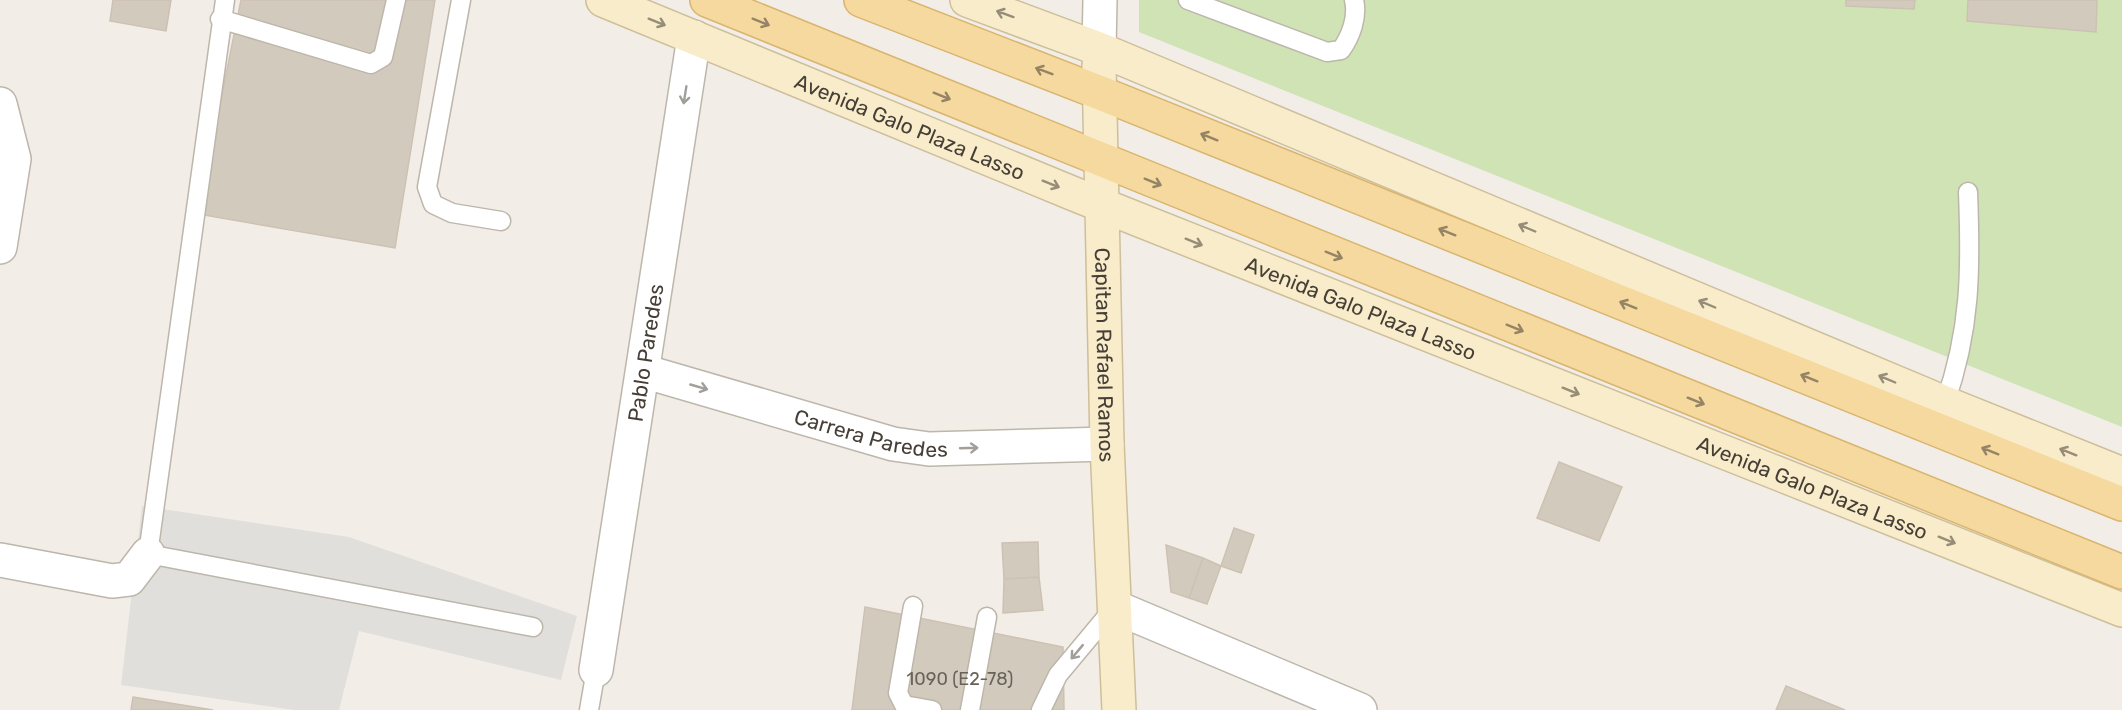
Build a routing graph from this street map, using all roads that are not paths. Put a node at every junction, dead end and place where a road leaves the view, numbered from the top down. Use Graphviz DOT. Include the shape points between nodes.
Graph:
graph roads {
  1 [pos="225,0"];
  2 [pos="396,0"];
  3 [pos="461,0"];
  4 [pos="603,0"];
  5 [pos="707,0"];
  6 [pos="861,0"];
  7 [pos="967,0"];
  8 [pos="1100,0"];
  9 [pos="1188,0"];
  10 [pos="1354,0"];
  11 [pos="220,19"];
  12 [pos="694,37"];
  13 [pos="1099,49"];
  14 [pos="1098,92"];
  15 [pos="0,104"];
  16 [pos="1099,160"];
  17 [pos="1968,192"];
  18 [pos="1101,205"];
  19 [pos="501,221"];
  20 [pos="0,247"];
  21 [pos="642,371"];
  22 [pos="1945,403"];
  23 [pos="1107,444"];
  24 [pos="2122,474"];
  25 [pos="2122,504"];
  26 [pos="148,554"];
  27 [pos="0,560"];
  28 [pos="2122,572"];
  29 [pos="913,606"];
  30 [pos="1114,608"];
  31 [pos="2122,610"];
  32 [pos="987,617"];
  33 [pos="533,627"];
  34 [pos="596,670"];
  35 [pos="589,710"];
  36 [pos="932,710"];
  37 [pos="970,710"];
  38 [pos="1041,710"];
  39 [pos="1119,710"];
  40 [pos="1360,710"];
  1 -- 11 [label="lane"];
  2 -- 11 [label="lane" via="383,57 372,64"];
  3 -- 19 [label="lane" via="428,187 434,204 452,213"];
  4 -- 12 [label="main road, Avenida Galo Plaza Lasso, one-way"];
  5 -- 16 [label="main road, Avenida Galo Plaza Lasso, one-way"];
  14 -- 6 [label="main road, one-way"];
  13 -- 7 [label="main road, one-way"];
  8 -- 13 [label="street, Capitan Rafael Ramos"];
  9 -- 10 [label="lane" via="1327,52 1341,50 1348,41 1356,11"];
  11 -- 26 [label="lane"];
  12 -- 18 [label="main road, Avenida Galo Plaza Lasso, one-way"];
  12 -- 21 [label="street, Pablo Paredes, one-way"];
  13 -- 14 [label="main road, Capitan Rafael Ramos"];
  22 -- 13 [label="main road, one-way"];
  14 -- 16 [label="main road, Capitan Rafael Ramos"];
  25 -- 14 [label="main road, one-way"];
  15 -- 20 [label="street" via="14,159"];
  16 -- 18 [label="main road, Capitan Rafael Ramos"];
  16 -- 28 [label="main road, Avenida Galo Plaza Lasso, one-way"];
  17 -- 22 [label="lane" via="1969,302 1959,362"];
  18 -- 23 [label="main road, Capitan Rafael Ramos"];
  18 -- 31 [label="main road, Avenida Galo Plaza Lasso, one-way"];
  21 -- 23 [label="street, Carrera Paredes, one-way" via="893,444 929,450"];
  21 -- 34 [label="street, Pablo Paredes"];
  24 -- 22 [label="main road, one-way"];
  23 -- 30 [label="main road, Capitan Rafael Ramos"];
  26 -- 27 [label="street" via="129,579 112,581"];
  26 -- 33 [label="lane"];
  29 -- 36 [label="lane" via="898,693 904,705"];
  30 -- 38 [label="lane, one-way" via="1058,675"];
  30 -- 39 [label="main road, Capitan Rafael Ramos"];
  30 -- 40 [label="street"];
  32 -- 37 [label="lane"];
  34 -- 35 [label="lane"];
}
